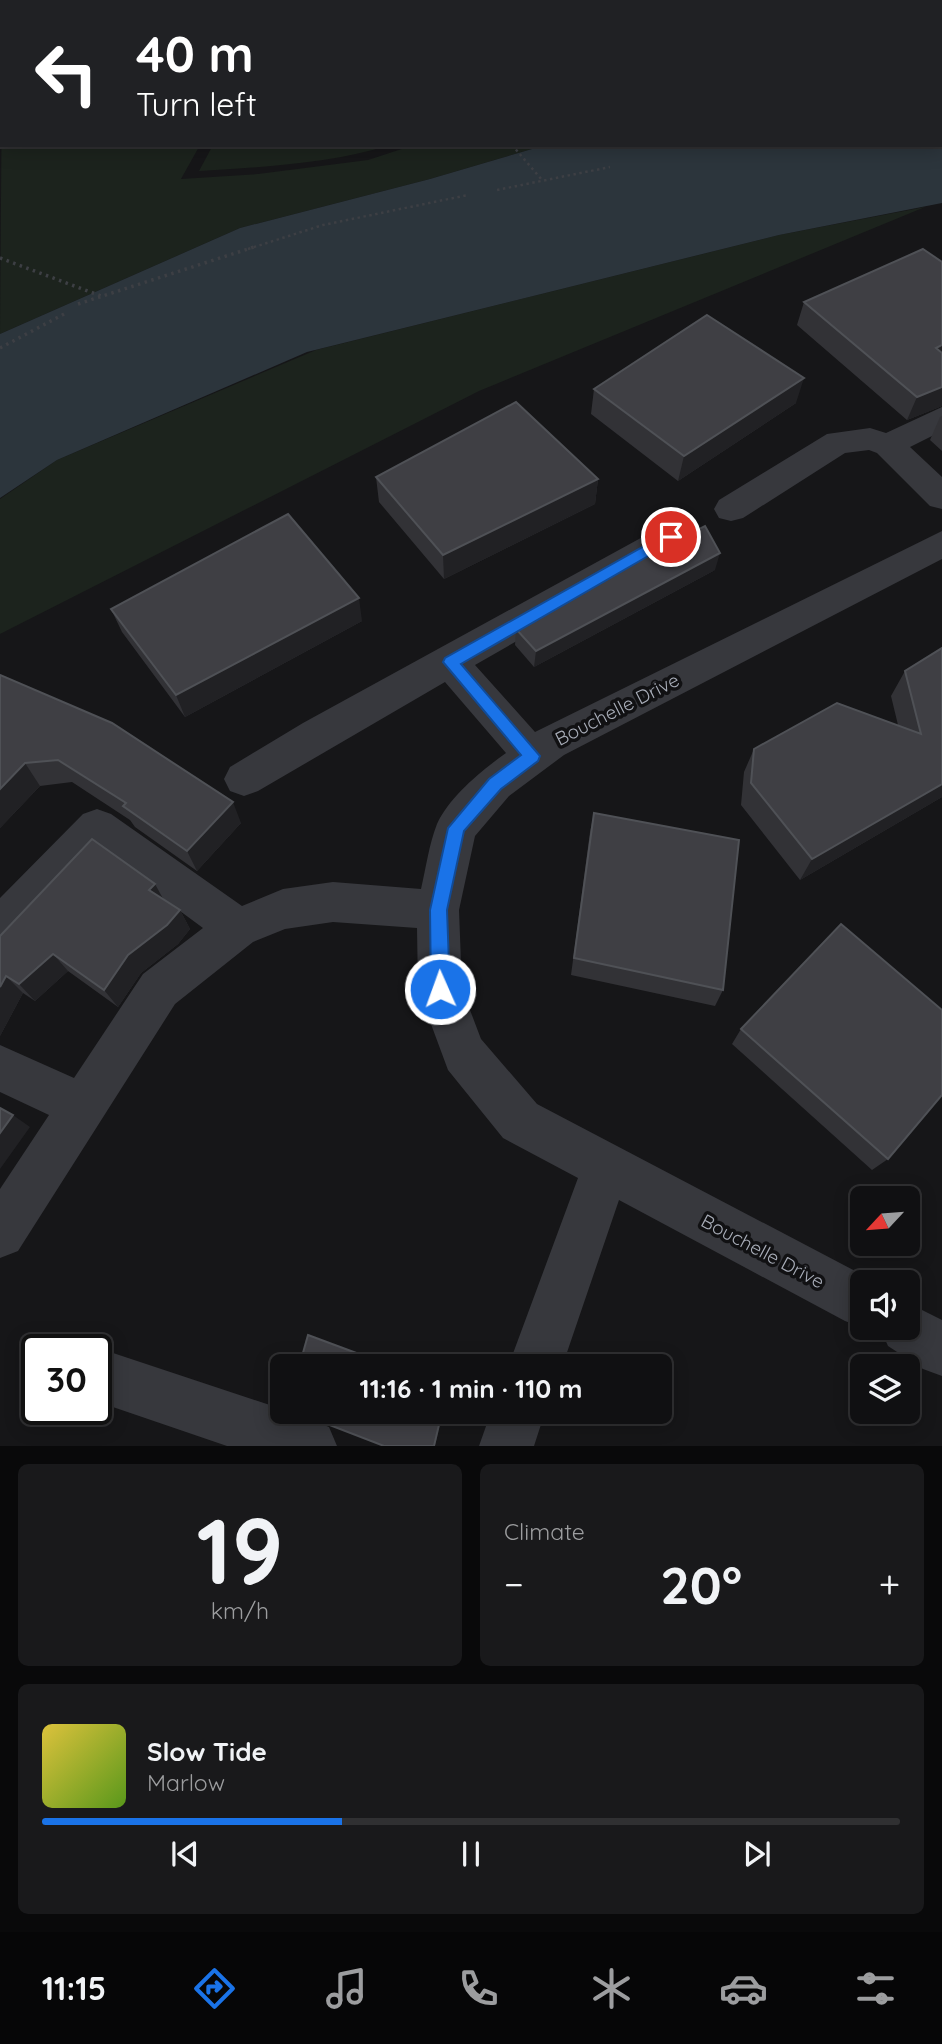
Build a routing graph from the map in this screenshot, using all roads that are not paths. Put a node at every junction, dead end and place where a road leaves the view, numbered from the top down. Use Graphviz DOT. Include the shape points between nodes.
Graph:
graph roads {
  1 [pos="942,418"];
  2 [pos="888,445"];
  3 [pos="942,497"];
  4 [pos="731,509"];
  5 [pos="671,537"];
  6 [pos="942,544"];
  7 [pos="450,662"];
  8 [pos="532,756"];
  9 [pos="244,779"];
  10 [pos="438,910"];
  11 [pos="0,928"];
  12 [pos="239,928"];
  13 [pos="0,1068"];
  14 [pos="82,1106"];
  15 [pos="607,1167"];
  16 [pos="0,1233"];
  17 [pos="850,1296"];
  18 [pos="920,1337"];
  19 [pos="942,1350"];
  20 [pos="540,1354"];
  21 [pos="112,1380"];
  22 [pos="514,1424"];
  23 [pos="310,1446"];
  24 [pos="506,1446"];
  1 -- 2 [label="street"];
  2 -- 3 [label="street"];
  2 -- 4 [label="street" via="870,439 838,442"];
  5 -- 7 [label="street"];
  6 -- 8 [label="street, Bouchelle Drive"];
  7 -- 8 [label="street"];
  7 -- 9 [label="street"];
  8 -- 10 [label="street, Bouchelle Drive" via="495,784 456,828"];
  10 -- 12 [label="street" via="333,902 282,909"];
  10 -- 15 [label="street, Bouchelle Drive" via="440,989 464,1054 520,1121"];
  11 -- 12 [label="street" via="97,827"];
  12 -- 14 [label="street" via="159,989"];
  13 -- 14 [label="street"];
  14 -- 16 [label="street"];
  15 -- 17 [label="street, Bouchelle Drive"];
  15 -- 20 [label="street"];
  18 -- 19 [label="street"];
  21 -- 23 [label="street"];
  22 -- 24 [label="street"];
}
